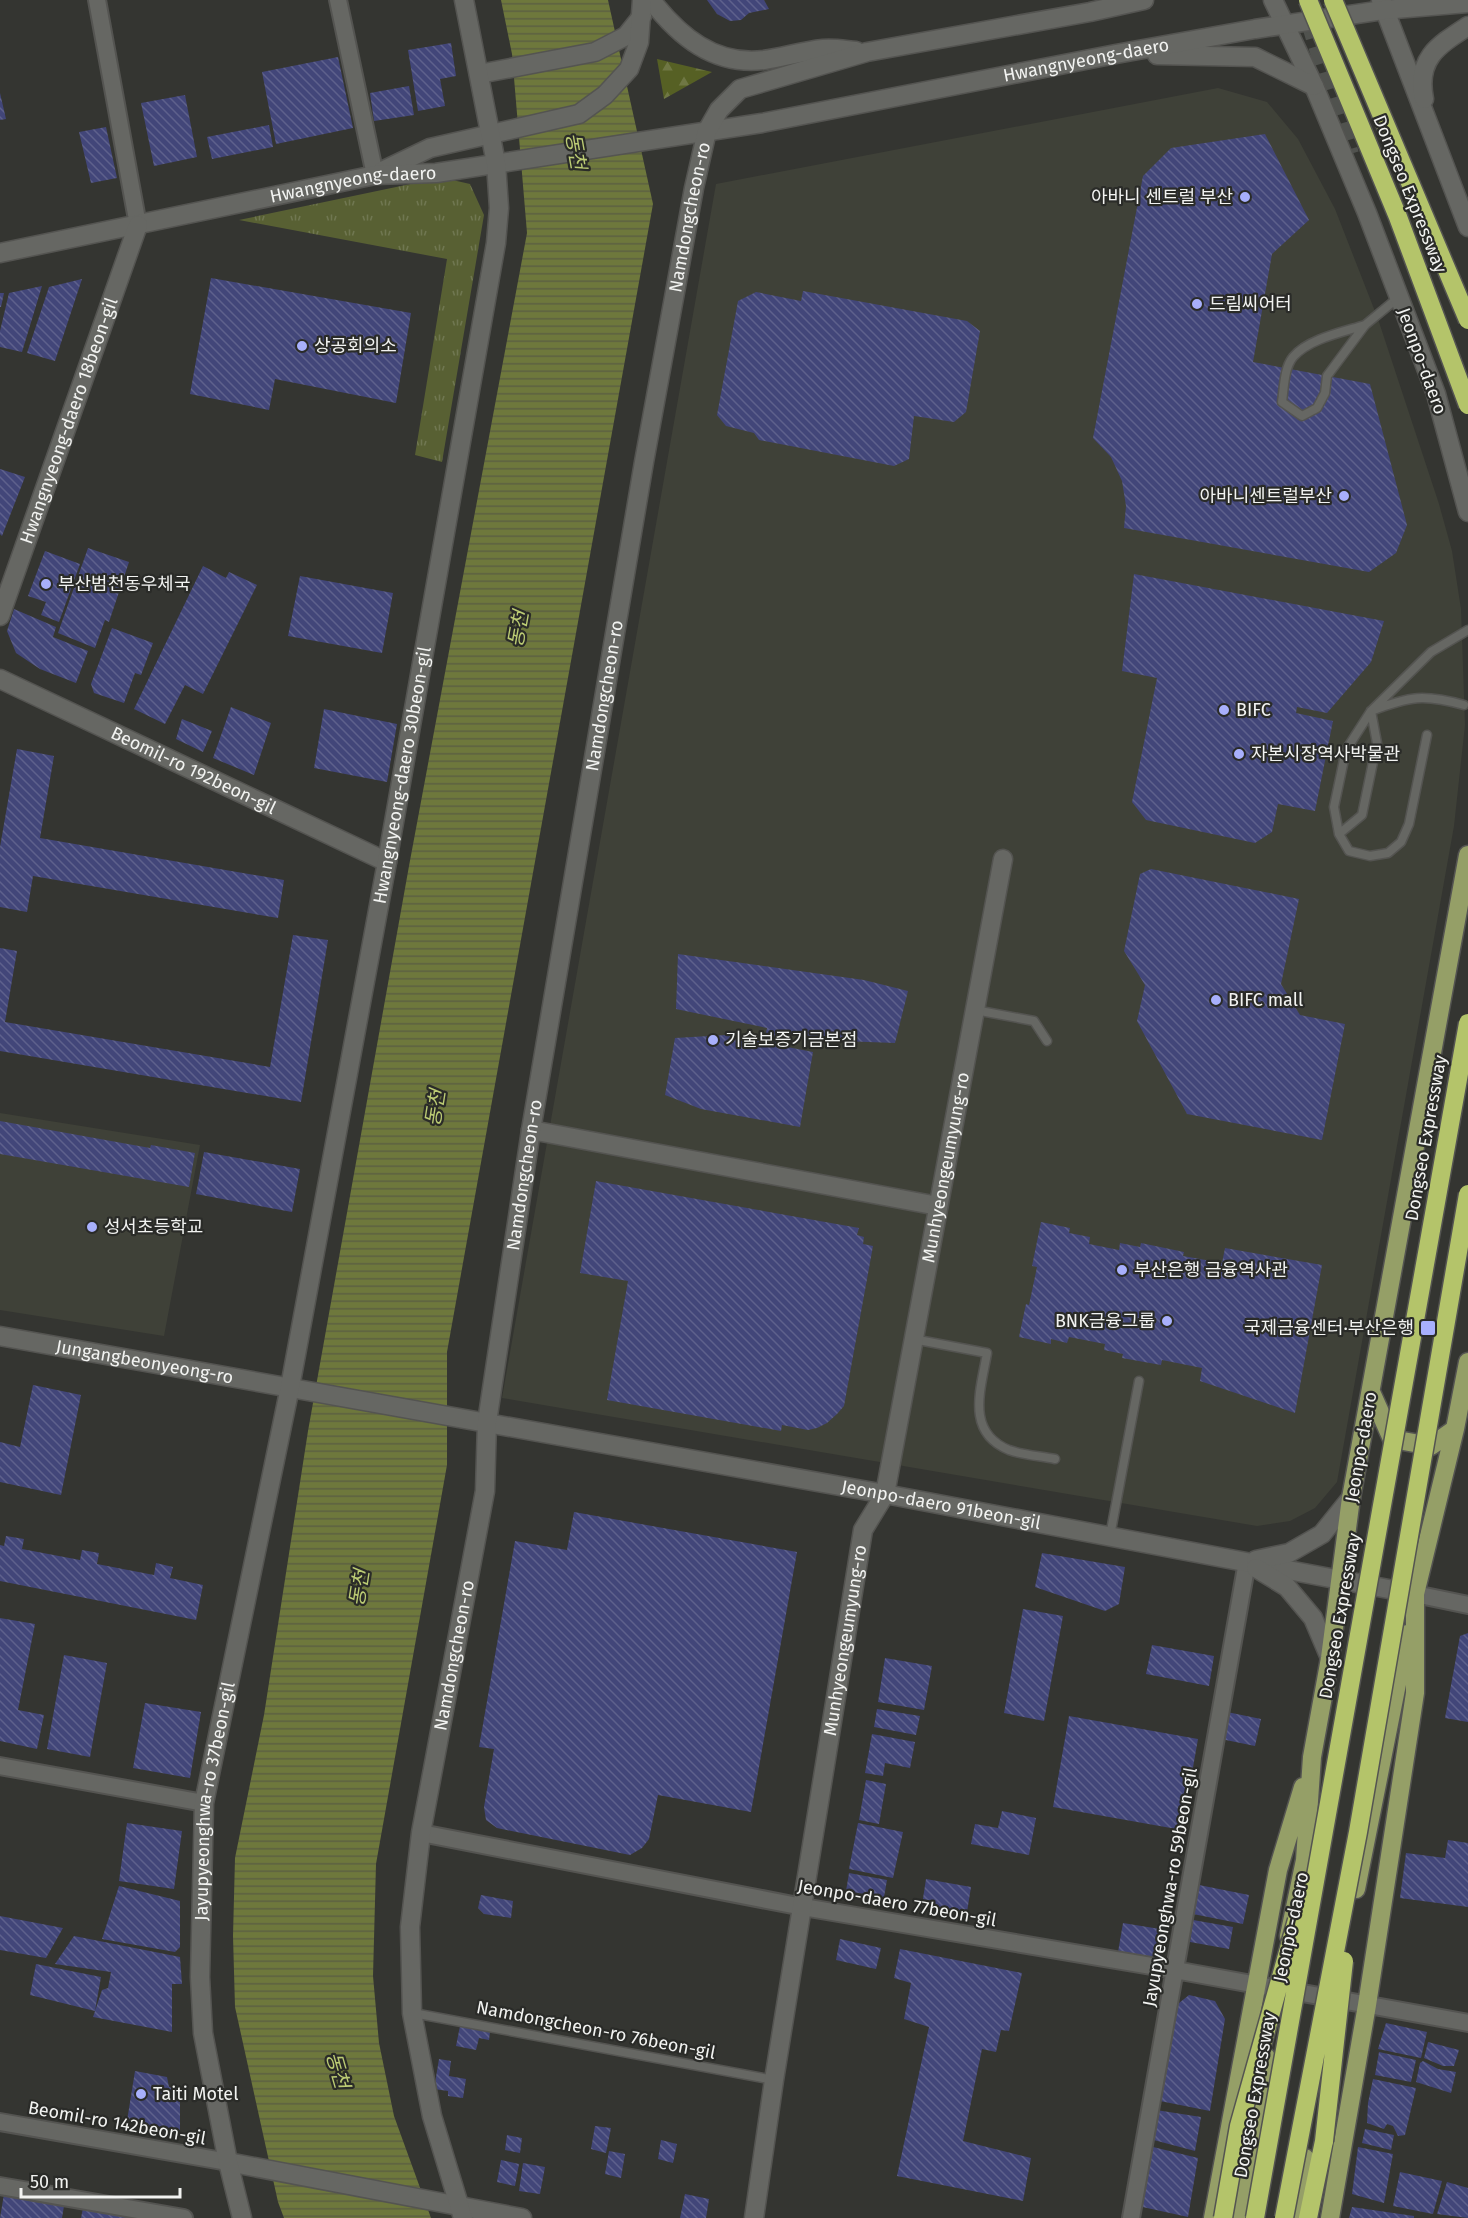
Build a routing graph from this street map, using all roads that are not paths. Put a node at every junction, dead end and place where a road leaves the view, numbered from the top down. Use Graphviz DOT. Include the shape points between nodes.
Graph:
graph roads {
  1 [pos="97,0"];
  2 [pos="338,0"];
  3 [pos="464,0"];
  4 [pos="651,0"];
  5 [pos="1118,0"];
  6 [pos="1144,0"];
  7 [pos="1273,0"];
  8 [pos="1284,0"];
  9 [pos="1308,0"];
  10 [pos="1333,0"];
  11 [pos="1380,3"];
  12 [pos="1468,3"];
  13 [pos="642,8"];
  14 [pos="1090,12"];
  15 [pos="1285,24"];
  16 [pos="1468,26"];
  17 [pos="867,52"];
  18 [pos="1116,54"];
  19 [pos="479,74"];
  20 [pos="1314,86"];
  21 [pos="707,131"];
  22 [pos="491,133"];
  23 [pos="1431,134"];
  24 [pos="496,163"];
  25 [pos="375,175"];
  26 [pos="138,225"];
  27 [pos="1468,227"];
  28 [pos="0,253"];
  29 [pos="1399,297"];
  30 [pos="1468,320"];
  31 [pos="1365,325"];
  32 [pos="1468,405"];
  33 [pos="1468,512"];
  34 [pos="0,616"];
  35 [pos="1468,630"];
  36 [pos="0,679"];
  37 [pos="1464,705"];
  38 [pos="1371,711"];
  39 [pos="1427,735"];
  40 [pos="1339,834"];
  41 [pos="1468,855"];
  42 [pos="1003,859"];
  43 [pos="387,862"];
  44 [pos="975,1010"];
  45 [pos="1468,1023"];
  46 [pos="1047,1041"];
  47 [pos="531,1130"];
  48 [pos="1468,1194"];
  49 [pos="938,1206"];
  50 [pos="0,1336"];
  51 [pos="913,1339"];
  52 [pos="1468,1362"];
  53 [pos="1139,1381"];
  54 [pos="290,1387"];
  55 [pos="1371,1392"];
  56 [pos="465,1418"];
  57 [pos="487,1422"];
  58 [pos="1455,1429"];
  59 [pos="1054,1459"];
  60 [pos="885,1494"];
  61 [pos="1351,1498"];
  62 [pos="1110,1536"];
  63 [pos="1247,1562"];
  64 [pos="1341,1580"];
  65 [pos="1415,1594"];
  66 [pos="1468,1605"];
  67 [pos="1330,1658"];
  68 [pos="1312,1757"];
  69 [pos="0,1766"];
  70 [pos="204,1803"];
  71 [pos="1324,1823"];
  72 [pos="1358,1832"];
  73 [pos="421,1833"];
  74 [pos="804,1907"];
  75 [pos="1175,1970"];
  76 [pos="1256,1984"];
  77 [pos="1278,1988"];
  78 [pos="1334,1998"];
  79 [pos="1367,2004"];
  80 [pos="412,2013"];
  81 [pos="1468,2024"];
  82 [pos="774,2080"];
  83 [pos="0,2122"];
  84 [pos="236,2163"];
  85 [pos="0,2186"];
  86 [pos="461,2212"];
  87 [pos="184,2218"];
  88 [pos="242,2218"];
  89 [pos="522,2218"];
  90 [pos="754,2218"];
  91 [pos="1131,2218"];
  92 [pos="1213,2218"];
  93 [pos="1223,2218"];
  94 [pos="1236,2218"];
  95 [pos="1255,2218"];
  96 [pos="1284,2218"];
  97 [pos="1293,2218"];
  98 [pos="1308,2218"];
  99 [pos="1330,2218"];
  1 -- 26 [label="street"];
  2 -- 25 [label="street"];
  3 -- 19 [label="main road, Hwangnyeong-daero 30beon-gil"];
  4 -- 17 [label="main road" via="681,34 706,51 732,59 761,60 825,49"];
  5 -- 14 [label="main road"];
  6 -- 14 [label="main road"];
  7 -- 15 [label="main road, Jeonpo-daero"];
  8 -- 15 [label="main road"];
  9 -- 32 [label="highway, Dongseo Expressway, bridge" via="1398,217"];
  10 -- 30 [label="highway, Dongseo Expressway, bridge"];
  11 -- 12 [label="main road, Hwangnyeong-daero"];
  11 -- 15 [label="main road, Hwangnyeong-daero"];
  11 -- 23 [label="main road"];
  13 -- 19 [label="main road" via="626,36 595,52"];
  13 -- 22 [label="main road" via="639,42 628,69 605,95 579,114"];
  14 -- 17 [label="main road"];
  15 -- 18 [label="main road, Hwangnyeong-daero"];
  15 -- 20 [label="main road, Jeonpo-daero"];
  16 -- 23 [label="main road" via="1430,55 1420,81"];
  17 -- 21 [label="main road" via="740,89 719,110"];
  18 -- 20 [label="main road" via="1255,57"];
  18 -- 21 [label="main road, Hwangnyeong-daero"];
  19 -- 22 [label="main road, Hwangnyeong-daero 30beon-gil"];
  20 -- 29 [label="main road, Jeonpo-daero"];
  21 -- 24 [label="main road, Hwangnyeong-daero"];
  21 -- 47 [label="main road, Namdongcheon-ro" via="644,462"];
  22 -- 24 [label="main road, Hwangnyeong-daero 30beon-gil"];
  22 -- 25 [label="main road" via="430,148"];
  23 -- 27 [label="main road"];
  24 -- 25 [label="main road, Hwangnyeong-daero" via="436,173"];
  24 -- 43 [label="main road, Hwangnyeong-daero 30beon-gil" via="496,243"];
  25 -- 26 [label="main road, Hwangnyeong-daero"];
  26 -- 28 [label="main road, Hwangnyeong-daero"];
  26 -- 34 [label="main road, Hwangnyeong-daero 18beon-gil"];
  29 -- 31 [label="lane"];
  29 -- 33 [label="main road, Jeonpo-daero" via="1436,394"];
  31 -- 31 [label="lane" via="1316,341 1293,357 1282,402 1302,416 1317,408 1325,393 1327,376"];
  35 -- 38 [label="lane" via="1431,652"];
  36 -- 43 [label="main road, Beomil-ro 192beon-gil"];
  37 -- 38 [label="lane" via="1434,697 1400,700"];
  38 -- 40 [label="lane" via="1346,750 1334,807"];
  38 -- 40 [label="lane" via="1377,743 1362,815"];
  39 -- 40 [label="lane" via="1409,824 1401,842 1388,853 1370,856 1349,850"];
  41 -- 55 [label="main road, Jeonpo-daero"];
  42 -- 44 [label="main road, Munhyeongeumyung-ro"];
  43 -- 54 [label="main road, Hwangnyeong-daero 30beon-gil"];
  44 -- 46 [label="lane" via="1034,1021"];
  44 -- 49 [label="main road, Munhyeongeumyung-ro"];
  45 -- 71 [label="highway, Dongseo Expressway, bridge"];
  47 -- 49 [label="main road"];
  47 -- 57 [label="main road, Namdongcheon-ro"];
  48 -- 72 [label="highway, bridge"];
  49 -- 51 [label="main road, Munhyeongeumyung-ro"];
  50 -- 54 [label="main road, Jungangbeonyeong-ro"];
  51 -- 59 [label="lane" via="987,1353 978,1404 980,1421 990,1439 1010,1450"];
  51 -- 60 [label="main road, Munhyeongeumyung-ro"];
  52 -- 58 [label="main road"];
  53 -- 62 [label="lane"];
  54 -- 56 [label="main road, Jungangbeonyeong-ro"];
  54 -- 70 [label="main road, Jayupyeonghwa-ro 37beon-gil"];
  55 -- 58 [label="main road" via="1392,1439 1431,1446"];
  55 -- 61 [label="main road, Jeonpo-daero"];
  56 -- 57 [label="main road, Jeonpo-daero 91beon-gil"];
  57 -- 60 [label="main road, Jeonpo-daero 91beon-gil"];
  57 -- 73 [label="main road, Namdongcheon-ro" via="485,1491"];
  58 -- 65 [label="main road"];
  60 -- 62 [label="main road, Jeonpo-daero 91beon-gil"];
  60 -- 74 [label="main road, Munhyeongeumyung-ro" via="863,1530"];
  61 -- 63 [label="main road" via="1322,1534 1289,1553"];
  61 -- 64 [label="main road, Jeonpo-daero"];
  62 -- 63 [label="main road, Jeonpo-daero 91beon-gil"];
  63 -- 64 [label="main road, Jeonpo-daero 91beon-gil"];
  63 -- 67 [label="main road" via="1287,1587 1313,1618"];
  63 -- 75 [label="street, Jayupyeonghwa-ro 59beon-gil"];
  64 -- 65 [label="main road, Jeonpo-daero 91beon-gil"];
  64 -- 67 [label="main road, Jeonpo-daero"];
  65 -- 66 [label="street"];
  65 -- 78 [label="main road"];
  65 -- 79 [label="main road" via="1415,1693"];
  67 -- 68 [label="main road, Jeonpo-daero"];
  68 -- 76 [label="main road" via="1278,1870"];
  68 -- 77 [label="main road, Jeonpo-daero" via="1305,1860"];
  69 -- 70 [label="street"];
  70 -- 84 [label="main road, Jayupyeonghwa-ro 37beon-gil" via="202,2034"];
  71 -- 93 [label="highway, bridge" via="1239,2126"];
  71 -- 95 [label="highway, Dongseo Expressway, bridge"];
  72 -- 96 [label="highway, bridge"];
  72 -- 98 [label="highway, bridge" via="1324,2141"];
  73 -- 74 [label="street, Jeonpo-daero 77beon-gil"];
  73 -- 80 [label="main road, Namdongcheon-ro" via="410,1926"];
  74 -- 75 [label="street, Jeonpo-daero 77beon-gil"];
  74 -- 82 [label="main road, Munhyeongeumyung-ro"];
  75 -- 76 [label="street, Jeonpo-daero 77beon-gil"];
  75 -- 91 [label="street, Jayupyeonghwa-ro 59beon-gil"];
  76 -- 77 [label="street, Jeonpo-daero 77beon-gil"];
  76 -- 92 [label="main road"];
  77 -- 78 [label="street, Jeonpo-daero 77beon-gil"];
  77 -- 94 [label="main road, Jeonpo-daero"];
  78 -- 79 [label="street, Jeonpo-daero 77beon-gil"];
  78 -- 97 [label="main road"];
  79 -- 81 [label="street, Jeonpo-daero 77beon-gil"];
  79 -- 99 [label="main road"];
  80 -- 82 [label="lane, Namdongcheon-ro 76beon-gil"];
  80 -- 86 [label="main road, Namdongcheon-ro" via="432,2116"];
  82 -- 90 [label="main road, Munhyeongeumyung-ro"];
  83 -- 84 [label="street, Beomil-ro 142beon-gil"];
  84 -- 86 [label="main road" via="433,2201"];
  84 -- 88 [label="main road, Jayupyeonghwa-ro 37beon-gil"];
  85 -- 87 [label="street"];
  86 -- 89 [label="main road"];
}
